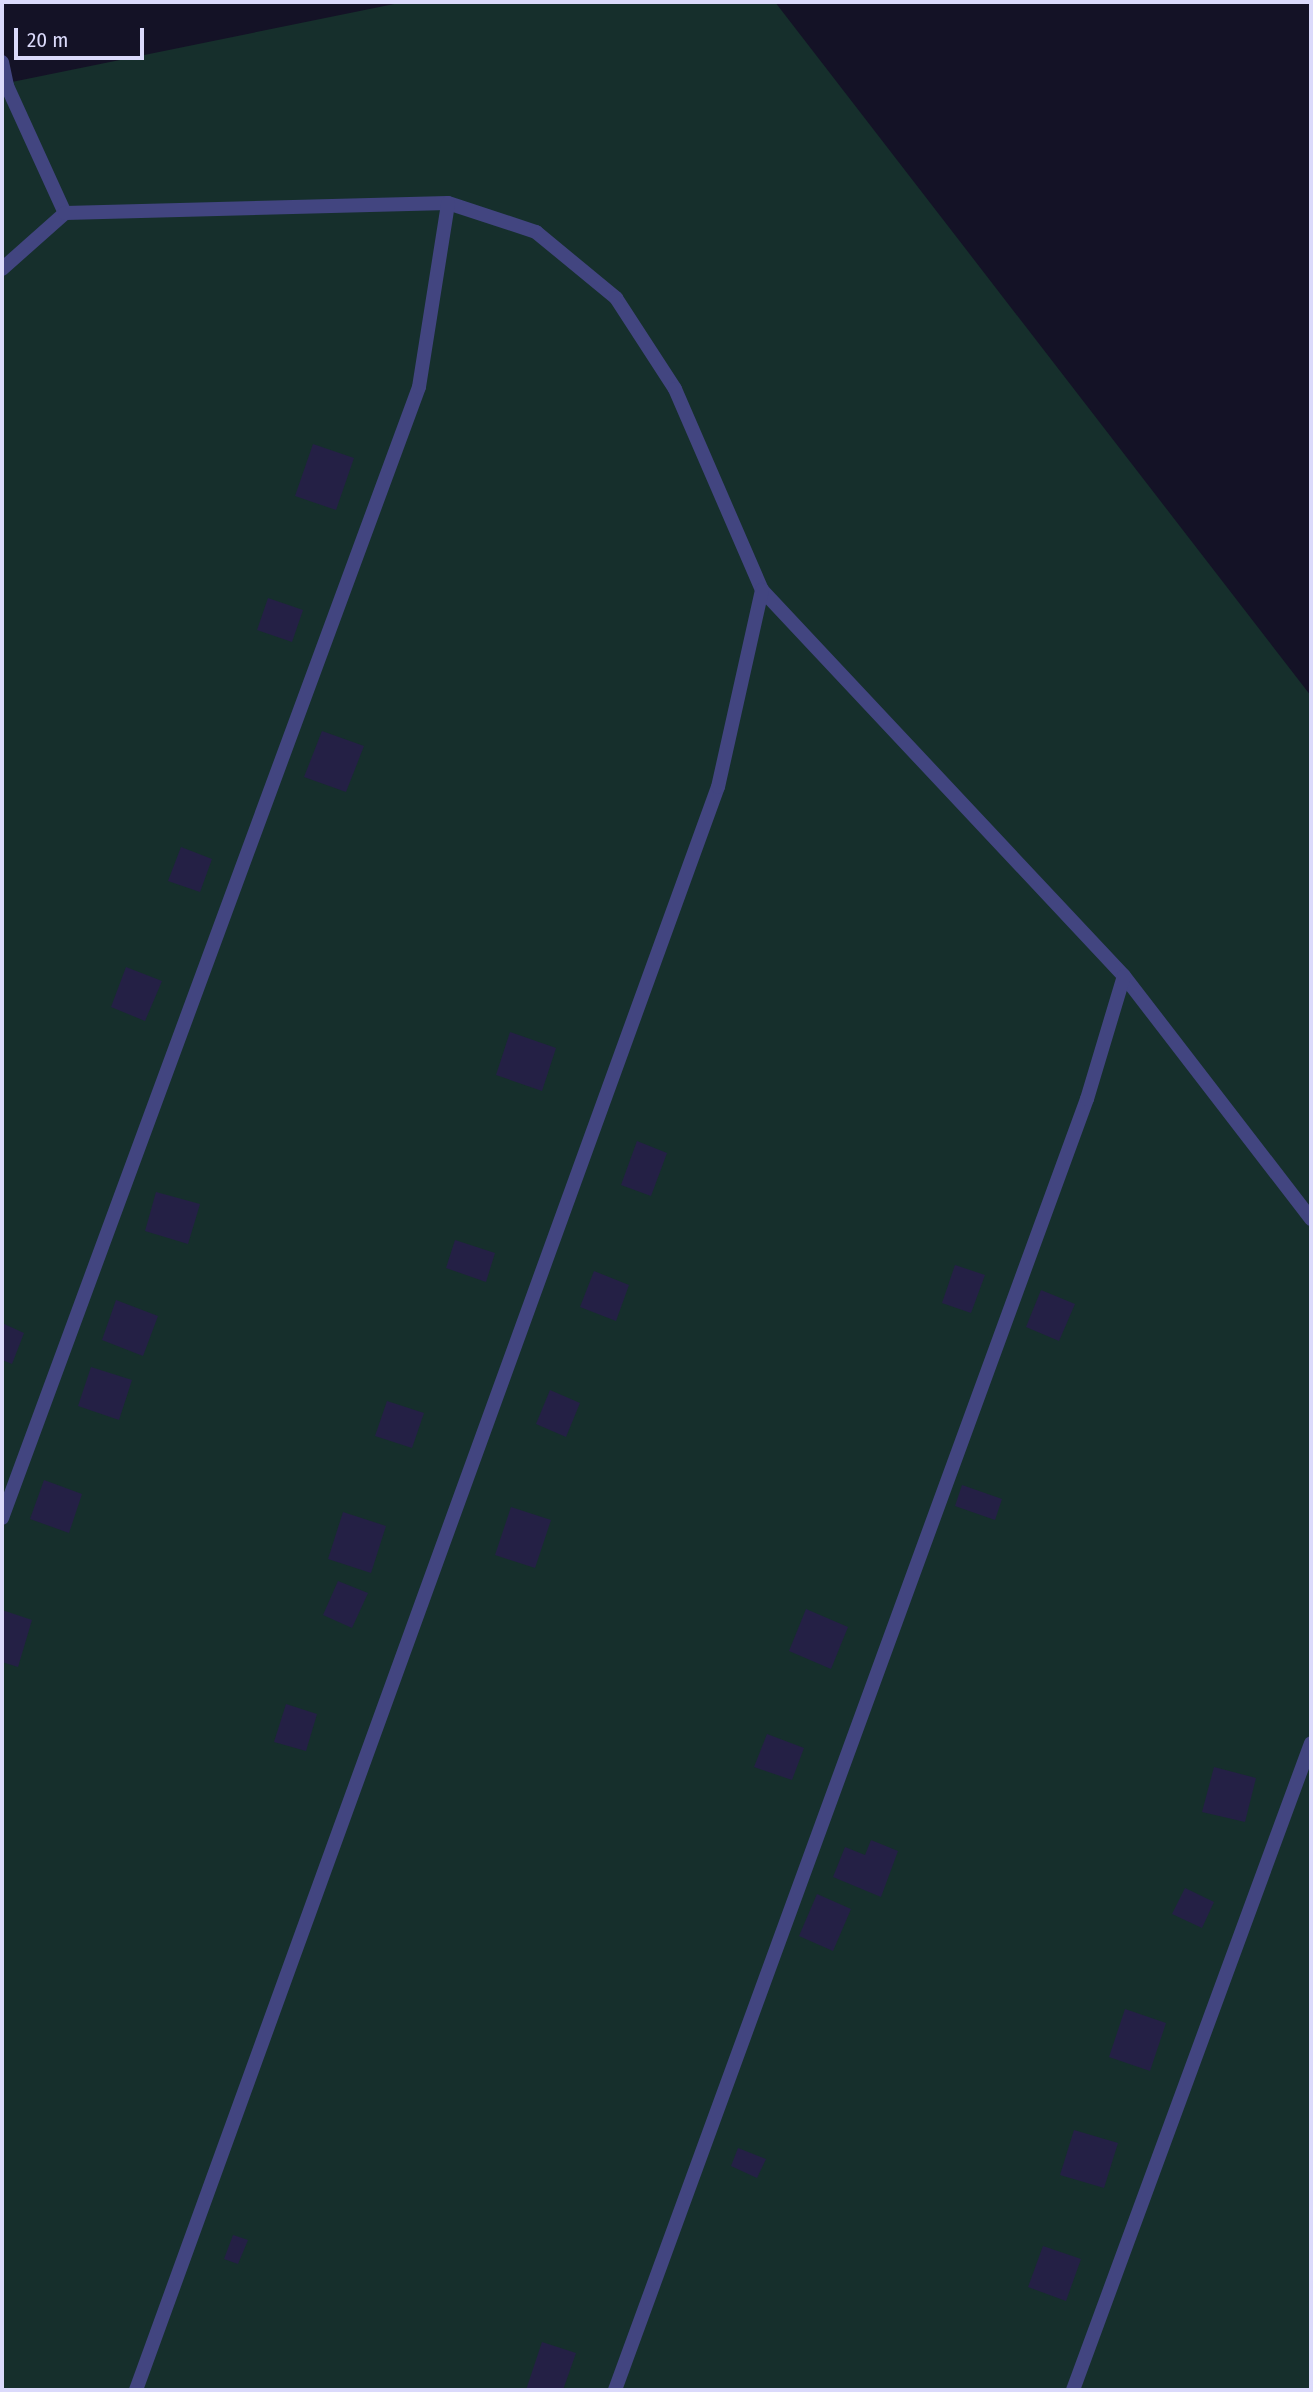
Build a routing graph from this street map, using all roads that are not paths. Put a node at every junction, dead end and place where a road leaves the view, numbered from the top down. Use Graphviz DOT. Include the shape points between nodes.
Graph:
graph roads {
  1 [pos="2,62"];
  2 [pos="448,203"];
  3 [pos="65,213"];
  4 [pos="2,269"];
  5 [pos="762,590"];
  6 [pos="1124,976"];
  7 [pos="1311,1219"];
  8 [pos="2,1518"];
  9 [pos="1311,1744"];
  10 [pos="136,2390"];
  11 [pos="615,2390"];
  12 [pos="1073,2390"];
  1 -- 3 [label="street" via="7,86"];
  2 -- 3 [label="street"];
  2 -- 5 [label="street" via="536,232 616,298 676,389"];
  2 -- 8 [label="street" via="419,387"];
  3 -- 4 [label="street"];
  5 -- 6 [label="street"];
  5 -- 10 [label="street" via="718,787"];
  6 -- 7 [label="street"];
  6 -- 11 [label="street" via="1087,1099"];
  9 -- 12 [label="street"];
}
